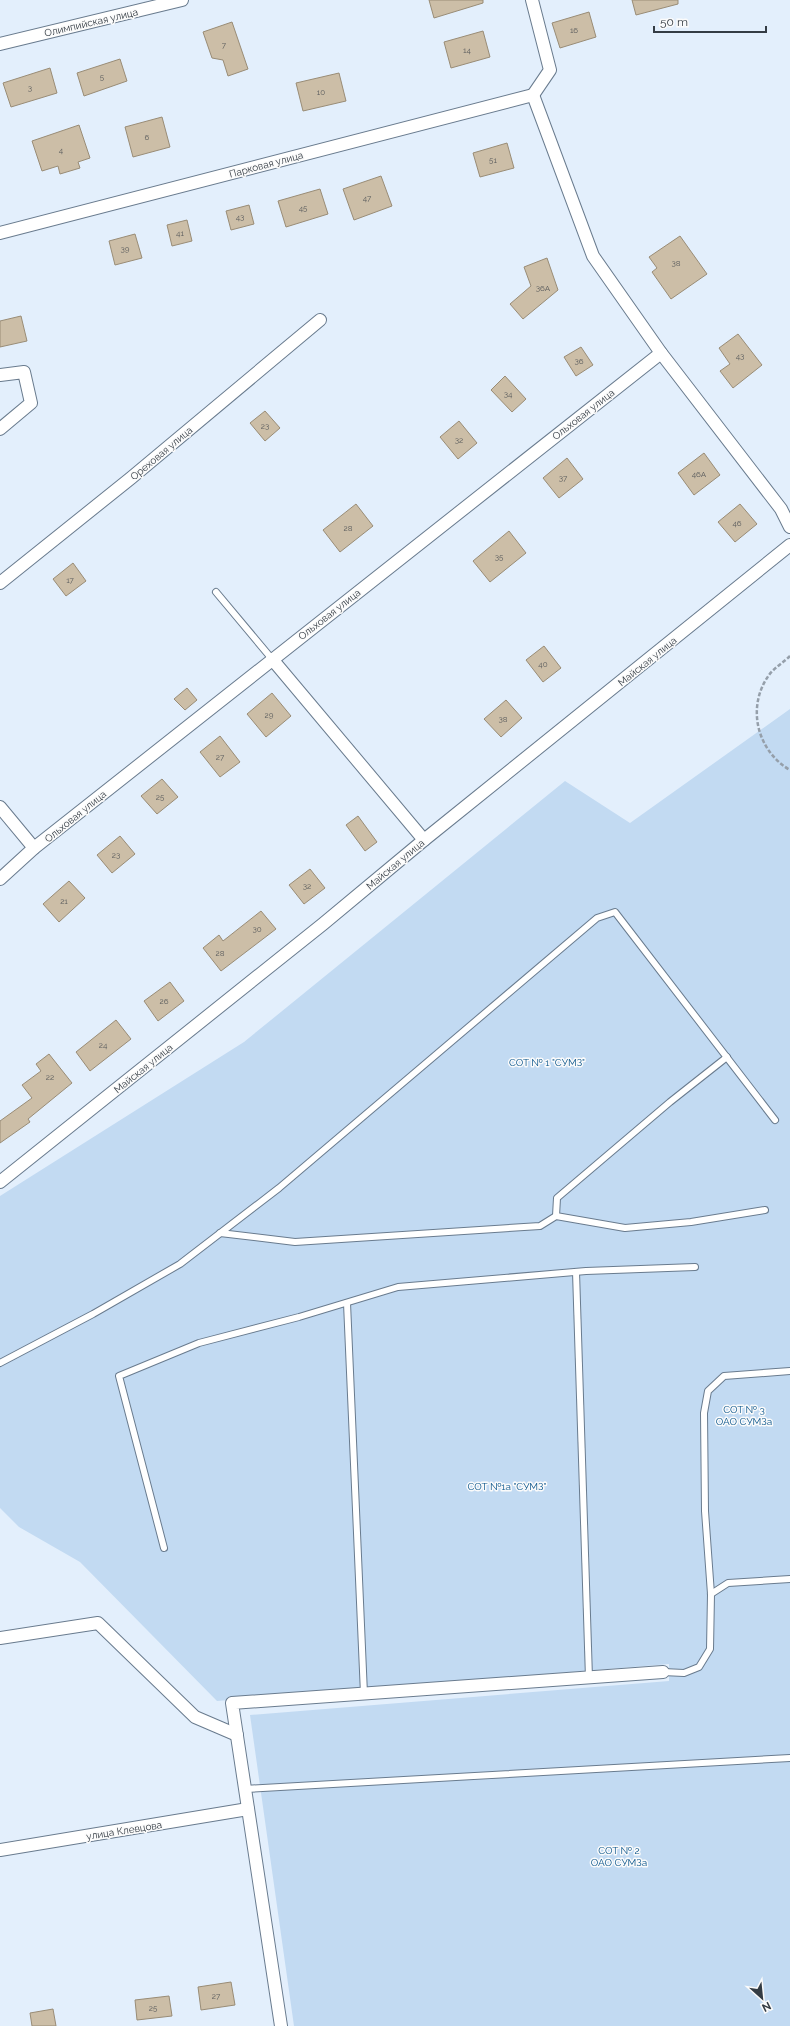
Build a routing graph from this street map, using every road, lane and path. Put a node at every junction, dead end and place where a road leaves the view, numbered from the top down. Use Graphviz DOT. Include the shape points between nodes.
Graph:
graph roads {
  1 [pos="182,0"];
  2 [pos="532,0"];
  3 [pos="0,44"];
  4 [pos="533,95"];
  5 [pos="0,233"];
  6 [pos="320,320"];
  7 [pos="660,353"];
  8 [pos="0,375"];
  9 [pos="0,429"];
  10 [pos="790,527"];
  11 [pos="790,545"];
  12 [pos="0,583"];
  13 [pos="216,592"];
  14 [pos="790,656"];
  15 [pos="272,659"];
  16 [pos="790,770"];
  17 [pos="0,807"];
  18 [pos="424,840"];
  19 [pos="34,848"];
  20 [pos="0,879"];
  21 [pos="727,1057"];
  22 [pos="775,1120"];
  23 [pos="0,1182"];
  24 [pos="765,1210"];
  25 [pos="556,1216"];
  26 [pos="220,1233"];
  27 [pos="695,1267"];
  28 [pos="576,1272"];
  29 [pos="347,1303"];
  30 [pos="0,1363"];
  31 [pos="790,1371"];
  32 [pos="164,1548"];
  33 [pos="790,1579"];
  34 [pos="711,1594"];
  35 [pos="0,1638"];
  36 [pos="663,1672"];
  37 [pos="588,1678"];
  38 [pos="364,1694"];
  39 [pos="237,1735"];
  40 [pos="790,1758"];
  41 [pos="245,1789"];
  42 [pos="248,1809"];
  43 [pos="0,1850"];
  44 [pos="281,2026"];
  1 -- 3 [label="street, Олимпийская улица"];
  2 -- 4 [label="street" via="550,70"];
  4 -- 5 [label="street, Парковая улица"];
  4 -- 7 [label="street" via="593,256"];
  6 -- 12 [label="street, Ореховая улица" via="131,478"];
  7 -- 10 [label="street" via="781,509"];
  7 -- 15 [label="street, Ольховая улица"];
  8 -- 9 [label="street" via="24,372 31,402"];
  11 -- 18 [label="street, Майская улица"];
  13 -- 15 [label="lane"];
  14 -- 16 [label="path" via="769,675 757,699 757,723 765,746 780,765"];
  15 -- 18 [label="street"];
  15 -- 19 [label="street, Ольховая улица"];
  17 -- 19 [label="street"];
  18 -- 23 [label="street, Майская улица"];
  19 -- 20 [label="street, Ольховая улица"];
  21 -- 22 [label="lane"];
  21 -- 25 [label="lane" via="557,1198"];
  21 -- 26 [label="lane" via="615,912 597,918 279,1188"];
  24 -- 25 [label="lane" via="691,1222 624,1228"];
  25 -- 26 [label="lane" via="540,1226 296,1242"];
  26 -- 30 [label="lane" via="180,1264"];
  27 -- 28 [label="lane"];
  28 -- 29 [label="lane" via="398,1287"];
  28 -- 37 [label="lane"];
  29 -- 32 [label="lane" via="199,1343 119,1376"];
  29 -- 38 [label="lane"];
  31 -- 34 [label="lane" via="724,1376 708,1391 704,1413 705,1496"];
  33 -- 34 [label="lane" via="728,1583"];
  34 -- 36 [label="lane" via="710,1649 699,1667 684,1673"];
  35 -- 39 [label="street" via="98,1623 194,1717"];
  36 -- 37 [label="street"];
  37 -- 38 [label="street"];
  38 -- 39 [label="street" via="232,1703"];
  39 -- 41 [label="street"];
  40 -- 41 [label="lane"];
  41 -- 42 [label="street"];
  42 -- 43 [label="street, улица Клевцова"];
  42 -- 44 [label="street"];
}
